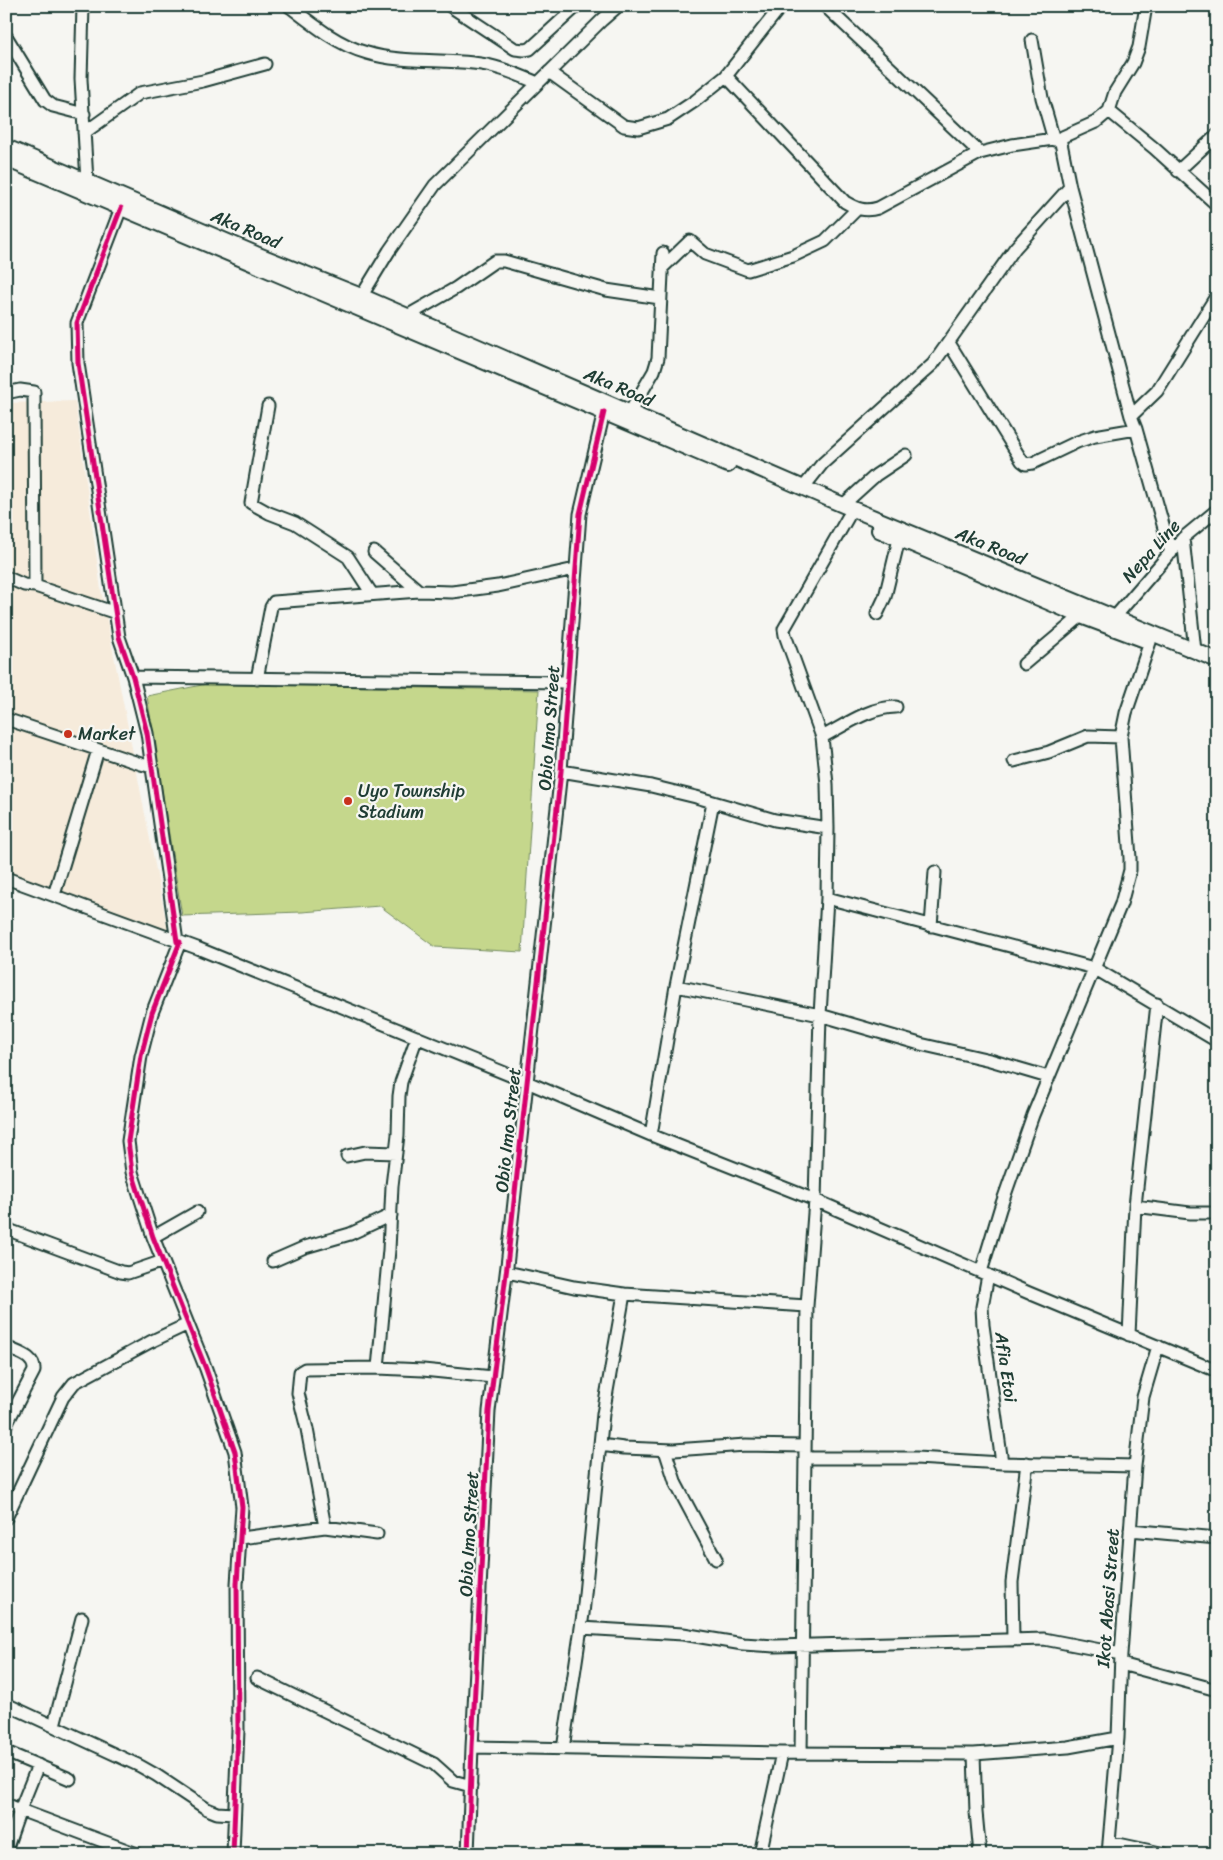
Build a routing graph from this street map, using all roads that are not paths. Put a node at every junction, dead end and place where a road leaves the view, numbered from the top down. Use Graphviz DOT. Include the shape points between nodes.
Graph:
graph roads {
  1 [pos="83,6"];
  2 [pos="289,6"];
  3 [pos="450,6"];
  4 [pos="577,6"];
  5 [pos="618,6"];
  6 [pos="781,6"];
  7 [pos="825,6"];
  8 [pos="1146,6"];
  9 [pos="6,36"];
  10 [pos="1032,40"];
  11 [pos="265,64"];
  12 [pos="549,72"];
  13 [pos="726,76"];
  14 [pos="538,83"];
  15 [pos="1109,111"];
  16 [pos="84,114"];
  17 [pos="84,133"];
  18 [pos="1217,135"];
  19 [pos="1057,139"];
  20 [pos="6,148"];
  21 [pos="980,153"];
  22 [pos="6,159"];
  23 [pos="1178,171"];
  24 [pos="87,181"];
  25 [pos="1070,187"];
  26 [pos="1217,205"];
  27 [pos="121,208"];
  28 [pos="857,209"];
  29 [pos="663,253"];
  30 [pos="662,268"];
  31 [pos="1217,295"];
  32 [pos="660,298"];
  33 [pos="358,301"];
  34 [pos="407,316"];
  35 [pos="949,343"];
  36 [pos="6,393"];
  37 [pos="268,406"];
  38 [pos="604,412"];
  39 [pos="630,412"];
  40 [pos="1131,416"];
  41 [pos="1136,429"];
  42 [pos="906,454"];
  43 [pos="803,488"];
  44 [pos="1217,510"];
  45 [pos="846,511"];
  46 [pos="1183,538"];
  47 [pos="899,539"];
  48 [pos="374,552"];
  49 [pos="1171,553"];
  50 [pos="575,569"];
  51 [pos="6,578"];
  52 [pos="34,586"];
  53 [pos="419,590"];
  54 [pos="372,594"];
  55 [pos="116,613"];
  56 [pos="877,614"];
  57 [pos="1081,616"];
  58 [pos="1114,618"];
  59 [pos="1150,642"];
  60 [pos="1195,651"];
  61 [pos="1217,660"];
  62 [pos="1024,664"];
  63 [pos="1217,670"];
  64 [pos="133,677"];
  65 [pos="258,678"];
  66 [pos="567,682"];
  67 [pos="896,707"];
  68 [pos="6,719"];
  69 [pos="822,737"];
  70 [pos="1121,737"];
  71 [pos="98,750"];
  72 [pos="1014,761"];
  73 [pos="152,766"];
  74 [pos="561,771"];
  75 [pos="713,802"];
  76 [pos="828,828"];
  77 [pos="935,872"];
  78 [pos="6,878"];
  79 [pos="54,895"];
  80 [pos="827,898"];
  81 [pos="931,926"];
  82 [pos="180,942"];
  83 [pos="1094,968"];
  84 [pos="676,986"];
  85 [pos="1157,1004"];
  86 [pos="820,1015"];
  87 [pos="417,1038"];
  88 [pos="1217,1041"];
  89 [pos="1048,1078"];
  90 [pos="527,1082"];
  91 [pos="651,1135"];
  92 [pos="396,1153"];
  93 [pos="347,1156"];
  94 [pos="815,1200"];
  95 [pos="1135,1206"];
  96 [pos="197,1212"];
  97 [pos="1217,1213"];
  98 [pos="391,1215"];
  99 [pos="6,1229"];
  100 [pos="153,1237"];
  101 [pos="163,1261"];
  102 [pos="273,1261"];
  103 [pos="506,1272"];
  104 [pos="985,1274"];
  105 [pos="624,1294"];
  106 [pos="807,1306"];
  107 [pos="188,1324"];
  108 [pos="1129,1335"];
  109 [pos="6,1346"];
  110 [pos="1158,1346"];
  111 [pos="378,1368"];
  112 [pos="1217,1371"];
  113 [pos="493,1377"];
  114 [pos="6,1425"];
  115 [pos="600,1445"];
  116 [pos="665,1450"];
  117 [pos="805,1452"];
  118 [pos="1002,1463"];
  119 [pos="1027,1463"];
  120 [pos="1135,1466"];
  121 [pos="6,1518"];
  122 [pos="325,1527"];
  123 [pos="1130,1530"];
  124 [pos="377,1534"];
  125 [pos="241,1538"];
  126 [pos="1217,1538"];
  127 [pos="716,1559"];
  128 [pos="82,1618"];
  129 [pos="581,1628"];
  130 [pos="1013,1640"];
  131 [pos="802,1644"];
  132 [pos="1121,1659"];
  133 [pos="257,1678"];
  134 [pos="1217,1690"];
  135 [pos="6,1704"];
  136 [pos="54,1725"];
  137 [pos="1118,1738"];
  138 [pos="472,1747"];
  139 [pos="562,1749"];
  140 [pos="6,1752"];
  141 [pos="782,1753"];
  142 [pos="801,1753"];
  143 [pos="974,1754"];
  144 [pos="38,1766"];
  145 [pos="70,1779"];
  146 [pos="471,1786"];
  147 [pos="6,1804"];
  148 [pos="20,1810"];
  149 [pos="234,1814"];
  150 [pos="1109,1848"];
  151 [pos="6,1850"];
  152 [pos="137,1854"];
  153 [pos="232,1854"];
  154 [pos="468,1854"];
  155 [pos="760,1854"];
  156 [pos="980,1854"];
  157 [pos="1165,1854"];
  1 -- 16 [label="street" via="81,79"];
  2 -- 14 [label="street" via="337,40 366,53 496,66"];
  3 -- 4 [label="street" via="515,49 524,50 530,49"];
  5 -- 12 [label="street"];
  6 -- 13 [label="street"];
  7 -- 21 [label="street"];
  8 -- 15 [label="street" via="1139,47 1115,92"];
  9 -- 16 [label="street" via="45,100 53,106"];
  10 -- 19 [label="street" via="1042,98"];
  11 -- 17 [label="street" via="203,81 140,93"];
  12 -- 13 [label="street" via="624,126 638,128 668,118"];
  12 -- 14 [label="street"];
  13 -- 28 [label="street" via="845,202"];
  14 -- 33 [label="street" via="435,185"];
  15 -- 19 [label="street" via="1096,122"];
  15 -- 23 [label="street"];
  16 -- 17 [label="street"];
  17 -- 24 [label="street"];
  18 -- 23 [label="street"];
  19 -- 21 [label="street"];
  19 -- 25 [label="street"];
  20 -- 24 [label="main road, Aka Road"];
  21 -- 28 [label="street" via="878,208 869,211"];
  22 -- 27 [label="main road, Aka Road"];
  23 -- 26 [label="street"];
  24 -- 33 [label="main road, Aka Road"];
  25 -- 35 [label="street" via="1015,248"];
  25 -- 40 [label="street"];
  27 -- 33 [label="main road, Aka Road"];
  27 -- 55 [label="street" via="77,323 76,338"];
  28 -- 30 [label="street" via="825,241 793,256 748,270 705,254 690,241"];
  29 -- 30 [label="street"];
  30 -- 32 [label="street"];
  31 -- 40 [label="street" via="1157,391"];
  32 -- 34 [label="street" via="606,290 495,261"];
  32 -- 39 [label="street" via="658,358"];
  33 -- 34 [label="main road, Aka Road"];
  33 -- 38 [label="main road, Aka Road"];
  34 -- 39 [label="main road, Aka Road"];
  35 -- 41 [label="street" via="1026,464 1033,464 1095,436"];
  35 -- 43 [label="street" via="926,370 822,464"];
  36 -- 52 [label="street" via="34,392"];
  37 -- 54 [label="street" via="252,503 269,514 296,523 348,557"];
  38 -- 45 [label="main road, Aka Road"];
  38 -- 50 [label="street, Obio Imo Street" via="580,514"];
  39 -- 43 [label="main road, Aka Road"];
  40 -- 41 [label="street"];
  41 -- 49 [label="street"];
  42 -- 45 [label="street" via="876,475"];
  43 -- 45 [label="main road, Aka Road"];
  44 -- 46 [label="street, Nepa Line"];
  45 -- 47 [label="main road, Aka Road"];
  45 -- 58 [label="main road, Aka Road"];
  45 -- 69 [label="street" via="784,629"];
  46 -- 49 [label="street, Nepa Line"];
  46 -- 60 [label="street"];
  47 -- 56 [label="street" via="885,597"];
  47 -- 57 [label="main road, Aka Road"];
  48 -- 53 [label="street"];
  49 -- 58 [label="street, Nepa Line"];
  50 -- 53 [label="street" via="452,592"];
  50 -- 66 [label="street, Obio Imo Street"];
  51 -- 52 [label="street"];
  52 -- 55 [label="street"];
  53 -- 54 [label="street"];
  54 -- 65 [label="street" via="274,602"];
  55 -- 64 [label="street"];
  57 -- 59 [label="main road, Aka Road"];
  57 -- 62 [label="street"];
  58 -- 60 [label="main road, Aka Road"];
  59 -- 63 [label="main road, Aka Road"];
  59 -- 70 [label="street, Afia Etoi"];
  60 -- 61 [label="main road, Aka Road"];
  64 -- 65 [label="street"];
  64 -- 73 [label="street"];
  65 -- 66 [label="street"];
  66 -- 74 [label="street, Obio Imo Street"];
  67 -- 69 [label="street" via="884,707"];
  68 -- 71 [label="street"];
  69 -- 76 [label="street"];
  70 -- 72 [label="street" via="1088,736 1049,752"];
  70 -- 83 [label="street, Afia Etoi" via="1130,870 1121,904"];
  71 -- 73 [label="street"];
  71 -- 79 [label="street"];
  73 -- 82 [label="street" via="177,942"];
  74 -- 75 [label="street" via="651,786"];
  74 -- 90 [label="street, Obio Imo Street"];
  75 -- 76 [label="street" via="774,820"];
  75 -- 84 [label="street"];
  76 -- 80 [label="street"];
  77 -- 81 [label="street"];
  78 -- 79 [label="street"];
  79 -- 82 [label="street"];
  80 -- 81 [label="street"];
  80 -- 86 [label="street"];
  81 -- 83 [label="street"];
  82 -- 87 [label="street"];
  82 -- 100 [label="street" via="152,1013 141,1056 128,1141 132,1172"];
  83 -- 85 [label="street"];
  83 -- 89 [label="street, Afia Etoi"];
  84 -- 86 [label="street"];
  84 -- 91 [label="street"];
  85 -- 88 [label="street"];
  85 -- 95 [label="street"];
  86 -- 89 [label="street"];
  86 -- 94 [label="street"];
  87 -- 90 [label="street"];
  87 -- 92 [label="street" via="401,1082"];
  89 -- 104 [label="street, Afia Etoi" via="1003,1200"];
  90 -- 91 [label="street"];
  90 -- 103 [label="street, Obio Imo Street"];
  91 -- 94 [label="street"];
  92 -- 93 [label="street" via="365,1152"];
  92 -- 98 [label="street"];
  94 -- 104 [label="street"];
  94 -- 106 [label="street"];
  95 -- 97 [label="street"];
  95 -- 108 [label="street"];
  96 -- 100 [label="street"];
  98 -- 102 [label="street" via="350,1234"];
  98 -- 111 [label="street"];
  99 -- 101 [label="street" via="121,1272 128,1273"];
  100 -- 101 [label="street"];
  101 -- 107 [label="street"];
  103 -- 105 [label="street"];
  103 -- 113 [label="street, Obio Imo Street"];
  104 -- 108 [label="street"];
  104 -- 118 [label="street, Afia Etoi" via="983,1325"];
  105 -- 106 [label="street"];
  105 -- 115 [label="street"];
  106 -- 117 [label="street"];
  107 -- 121 [label="street" via="74,1383 63,1397"];
  107 -- 125 [label="street" via="235,1452 242,1507"];
  108 -- 110 [label="street"];
  109 -- 114 [label="street" via="31,1359 34,1371"];
  110 -- 112 [label="street"];
  110 -- 120 [label="street, Ikot Abasi Street" via="1142,1397"];
  111 -- 113 [label="street"];
  111 -- 122 [label="street" via="304,1369 300,1372 298,1393"];
  113 -- 138 [label="street, Obio Imo Street"];
  115 -- 116 [label="street"];
  115 -- 129 [label="street"];
  116 -- 117 [label="street" via="746,1445"];
  116 -- 127 [label="street" via="676,1484"];
  117 -- 118 [label="street"];
  117 -- 131 [label="street"];
  118 -- 119 [label="street"];
  119 -- 120 [label="street"];
  119 -- 130 [label="street" via="1012,1582"];
  120 -- 123 [label="street, Ikot Abasi Street"];
  122 -- 124 [label="street"];
  122 -- 125 [label="street"];
  123 -- 126 [label="street"];
  123 -- 132 [label="street, Ikot Abasi Street"];
  125 -- 149 [label="street" via="237,1584 238,1711"];
  128 -- 136 [label="street"];
  129 -- 131 [label="street" via="683,1634 743,1644"];
  129 -- 139 [label="street"];
  130 -- 131 [label="street"];
  130 -- 132 [label="street" via="1055,1640"];
  131 -- 142 [label="street"];
  132 -- 134 [label="street"];
  132 -- 137 [label="street, Ikot Abasi Street"];
  133 -- 146 [label="street" via="434,1764 456,1783"];
  135 -- 136 [label="street"];
  136 -- 149 [label="street" via="156,1775 207,1809"];
  137 -- 143 [label="street"];
  137 -- 150 [label="street, Ikot Abasi Street"];
  138 -- 139 [label="street"];
  138 -- 146 [label="street, Obio Imo Street"];
  139 -- 141 [label="street"];
  140 -- 144 [label="street"];
  141 -- 142 [label="street"];
  141 -- 155 [label="street"];
  142 -- 143 [label="street"];
  143 -- 156 [label="street"];
  144 -- 145 [label="street"];
  144 -- 148 [label="street"];
  146 -- 154 [label="street, Obio Imo Street"];
  147 -- 148 [label="street"];
  148 -- 151 [label="street"];
  148 -- 152 [label="street"];
  149 -- 153 [label="street"];
  150 -- 157 [label="street"];
}
